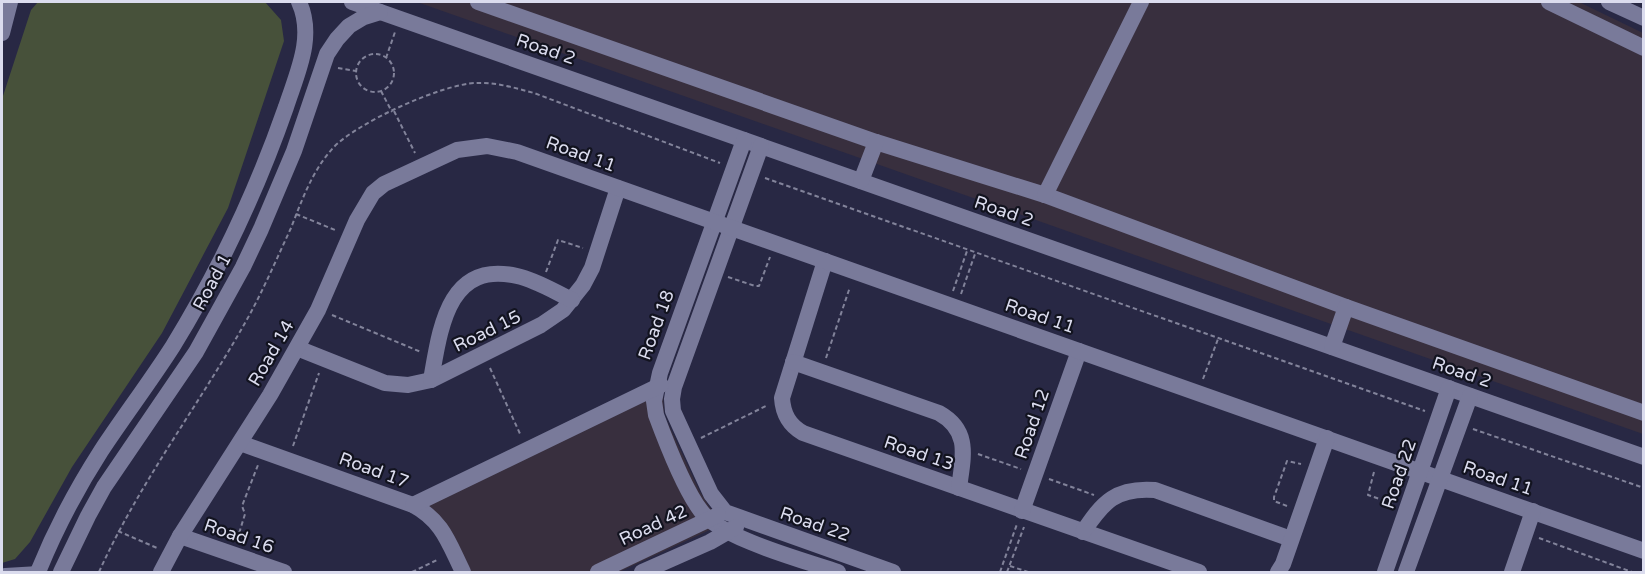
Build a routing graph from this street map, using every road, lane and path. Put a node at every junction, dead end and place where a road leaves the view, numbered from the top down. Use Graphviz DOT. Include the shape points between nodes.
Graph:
graph roads {
  1 [pos="10,2"];
  2 [pos="299,2"];
  3 [pos="352,2"];
  4 [pos="478,2"];
  5 [pos="1141,2"];
  6 [pos="1549,2"];
  7 [pos="1609,2"];
  8 [pos="380,12"];
  9 [pos="399,18"];
  10 [pos="1644,18"];
  11 [pos="2,33"];
  12 [pos="1644,48"];
  13 [pos="386,58"];
  14 [pos="381,91"];
  15 [pos="393,111"];
  16 [pos="744,140"];
  17 [pos="876,141"];
  18 [pos="761,146"];
  19 [pos="422,166"];
  20 [pos="734,168"];
  21 [pos="751,173"];
  22 [pos="861,181"];
  23 [pos="618,188"];
  24 [pos="1045,195"];
  25 [pos="296,214"];
  26 [pos="714,222"];
  27 [pos="732,228"];
  28 [pos="350,237"];
  29 [pos="774,243"];
  30 [pos="968,250"];
  31 [pos="597,252"];
  32 [pos="976,253"];
  33 [pos="825,261"];
  34 [pos="855,272"];
  35 [pos="716,273"];
  36 [pos="540,285"];
  37 [pos="572,300"];
  38 [pos="952,306"];
  39 [pos="1346,308"];
  40 [pos="318,310"];
  41 [pos="1218,338"];
  42 [pos="1332,347"];
  43 [pos="297,348"];
  44 [pos="1079,351"];
  45 [pos="484,354"];
  46 [pos="435,357"];
  47 [pos="324,359"];
  48 [pos="793,362"];
  49 [pos="822,372"];
  50 [pos="1205,373"];
  51 [pos="678,376"];
  52 [pos="431,380"];
  53 [pos="656,387"];
  54 [pos="1449,388"];
  55 [pos="1470,396"];
  56 [pos="782,398"];
  57 [pos="1644,413"];
  58 [pos="1440,416"];
  59 [pos="1460,424"];
  60 [pos="1327,438"];
  61 [pos="240,443"];
  62 [pos="687,444"];
  63 [pos="528,450"];
  64 [pos="264,452"];
  65 [pos="1379,457"];
  66 [pos="1644,457"];
  67 [pos="288,460"];
  68 [pos="1316,468"];
  69 [pos="1420,472"];
  70 [pos="1440,478"];
  71 [pos="959,488"];
  72 [pos="1644,488"];
  73 [pos="413,505"];
  74 [pos="1408,509"];
  75 [pos="1301,511"];
  76 [pos="1533,511"];
  77 [pos="725,512"];
  78 [pos="1025,512"];
  79 [pos="709,519"];
  80 [pos="746,520"];
  81 [pos="117,531"];
  82 [pos="728,532"];
  83 [pos="1083,532"];
  84 [pos="1526,532"];
  85 [pos="180,536"];
  86 [pos="1292,539"];
  87 [pos="1644,550"];
  88 [pos="453,553"];
  89 [pos="171,554"];
  90 [pos="233,555"];
  91 [pos="1010,566"];
  92 [pos="608,570"];
  93 [pos="38,571"];
  94 [pos="5,573"];
  95 [pos="61,573"];
  96 [pos="99,573"];
  97 [pos="161,573"];
  98 [pos="284,573"];
  99 [pos="412,573"];
  100 [pos="463,573"];
  101 [pos="642,573"];
  102 [pos="838,573"];
  103 [pos="893,573"];
  104 [pos="1000,573"];
  105 [pos="1007,573"];
  106 [pos="1028,573"];
  107 [pos="1199,573"];
  108 [pos="1278,573"];
  109 [pos="1385,573"];
  110 [pos="1406,573"];
  111 [pos="1512,573"];
  112 [pos="1632,573"];
  1 -- 11 [label="street"];
  2 -- 93 [label="street, Road 1" via="305,25 301,62 248,204 174,343 76,492"];
  3 -- 8 [label="street, Road 2"];
  4 -- 17 [label="street, Road 2"];
  5 -- 24 [label="street"];
  6 -- 12 [label="street"];
  7 -- 10 [label="street"];
  8 -- 9 [label="street, Road 2"];
  8 -- 95 [label="street, Road 1" via="349,26 327,54 282,180 243,267 196,351 104,487"];
  9 -- 13 [label="path"];
  9 -- 16 [label="street, Road 2"];
  13 -- 14 [label="path" via="394,76"];
  13 -- 14 [label="path" via="376,54 364,57 356,71 363,88"];
  14 -- 15 [label="path"];
  15 -- 19 [label="path"];
  15 -- 20 [label="path" via="446,88 504,84"];
  15 -- 25 [label="path" via="334,147 312,177"];
  16 -- 18 [label="street, Road 2"];
  16 -- 20 [label="street, Road 18"];
  17 -- 22 [label="street"];
  17 -- 24 [label="street, Road 2"];
  18 -- 21 [label="street"];
  18 -- 22 [label="street, Road 2"];
  19 -- 23 [label="street, Road 11" via="457,150 495,146"];
  19 -- 28 [label="street, Road 14" via="373,193"];
  20 -- 26 [label="street, Road 18"];
  21 -- 27 [label="street"];
  21 -- 30 [label="path"];
  22 -- 42 [label="street, Road 2"];
  23 -- 26 [label="street, Road 11"];
  23 -- 31 [label="street, Road 15"];
  24 -- 39 [label="street, Road 2"];
  25 -- 28 [label="path"];
  25 -- 81 [label="path" via="238,335"];
  26 -- 27 [label="street, Road 11"];
  26 -- 53 [label="street, Road 18"];
  27 -- 29 [label="street, Road 11"];
  27 -- 35 [label="street"];
  28 -- 40 [label="street, Road 14"];
  29 -- 33 [label="street, Road 11"];
  29 -- 35 [label="path" via="759,286"];
  30 -- 32 [label="path"];
  30 -- 38 [label="path"];
  31 -- 36 [label="path" via="558,240"];
  31 -- 37 [label="street, Road 15" via="584,285"];
  32 -- 38 [label="path"];
  32 -- 41 [label="path"];
  33 -- 34 [label="street, Road 11"];
  33 -- 48 [label="street"];
  34 -- 38 [label="street, Road 11"];
  34 -- 49 [label="path"];
  35 -- 51 [label="street"];
  36 -- 37 [label="street"];
  36 -- 46 [label="street" via="504,274 488,274 473,280 450,302"];
  37 -- 45 [label="street, Road 15" via="541,325"];
  38 -- 44 [label="street, Road 11"];
  39 -- 42 [label="street"];
  39 -- 57 [label="street, Road 2"];
  40 -- 43 [label="street, Road 14"];
  40 -- 46 [label="path"];
  41 -- 50 [label="path"];
  41 -- 58 [label="path"];
  42 -- 54 [label="street, Road 2"];
  43 -- 47 [label="street, Road 15"];
  43 -- 61 [label="street, Road 14"];
  44 -- 60 [label="street, Road 11"];
  44 -- 78 [label="street, Road 12"];
  45 -- 52 [label="street, Road 15"];
  45 -- 63 [label="path"];
  46 -- 52 [label="street"];
  47 -- 52 [label="street, Road 15" via="385,383 420,384"];
  47 -- 67 [label="path"];
  48 -- 49 [label="street"];
  48 -- 56 [label="street"];
  49 -- 71 [label="street" via="949,419 962,439"];
  51 -- 53 [label="street"];
  51 -- 62 [label="street" via="673,411"];
  53 -- 63 [label="street"];
  53 -- 79 [label="street, Road 18" via="656,415 693,499"];
  54 -- 55 [label="street, Road 2"];
  54 -- 58 [label="street, Road 22"];
  55 -- 59 [label="street"];
  55 -- 66 [label="street, Road 2"];
  56 -- 62 [label="path"];
  56 -- 71 [label="street, Road 13" via="785,415 795,429"];
  58 -- 69 [label="street, Road 22"];
  59 -- 70 [label="street"];
  59 -- 72 [label="path"];
  60 -- 65 [label="street, Road 11"];
  60 -- 68 [label="street"];
  61 -- 64 [label="street, Road 17"];
  61 -- 85 [label="street, Road 14"];
  62 -- 77 [label="street" via="711,494"];
  63 -- 73 [label="street"];
  64 -- 67 [label="street, Road 17"];
  64 -- 90 [label="path" via="242,506 245,514"];
  65 -- 69 [label="street, Road 11"];
  65 -- 74 [label="path" via="1368,495"];
  67 -- 73 [label="street, Road 17"];
  68 -- 75 [label="street"];
  68 -- 75 [label="path" via="1287,461 1274,497 1276,502"];
  69 -- 70 [label="street, Road 11"];
  69 -- 74 [label="street, Road 22"];
  70 -- 76 [label="street, Road 11"];
  70 -- 110 [label="street"];
  71 -- 78 [label="street, Road 13"];
  73 -- 88 [label="street, Road 17" via="436,522"];
  74 -- 109 [label="street, Road 22"];
  75 -- 86 [label="street"];
  76 -- 84 [label="street"];
  76 -- 87 [label="street, Road 11"];
  77 -- 79 [label="street, Road 42"];
  77 -- 80 [label="street, Road 22"];
  78 -- 83 [label="street, Road 13"];
  78 -- 91 [label="path"];
  78 -- 104 [label="path"];
  79 -- 82 [label="street, Road 22"];
  79 -- 92 [label="street, Road 42"];
  80 -- 82 [label="street"];
  80 -- 103 [label="street, Road 22"];
  81 -- 89 [label="path"];
  81 -- 96 [label="path"];
  82 -- 101 [label="street"];
  82 -- 102 [label="street, Road 22"];
  83 -- 86 [label="street" via="1112,497 1140,489 1155,490"];
  83 -- 107 [label="street, Road 13"];
  84 -- 111 [label="street"];
  84 -- 112 [label="path"];
  85 -- 89 [label="street, Road 14"];
  85 -- 90 [label="street, Road 16"];
  86 -- 108 [label="street"];
  88 -- 99 [label="path"];
  88 -- 100 [label="street, Road 17"];
  89 -- 97 [label="street, Road 14"];
  90 -- 98 [label="street, Road 16"];
  91 -- 105 [label="path"];
  91 -- 106 [label="path"];
  93 -- 94 [label="lane"];
}
